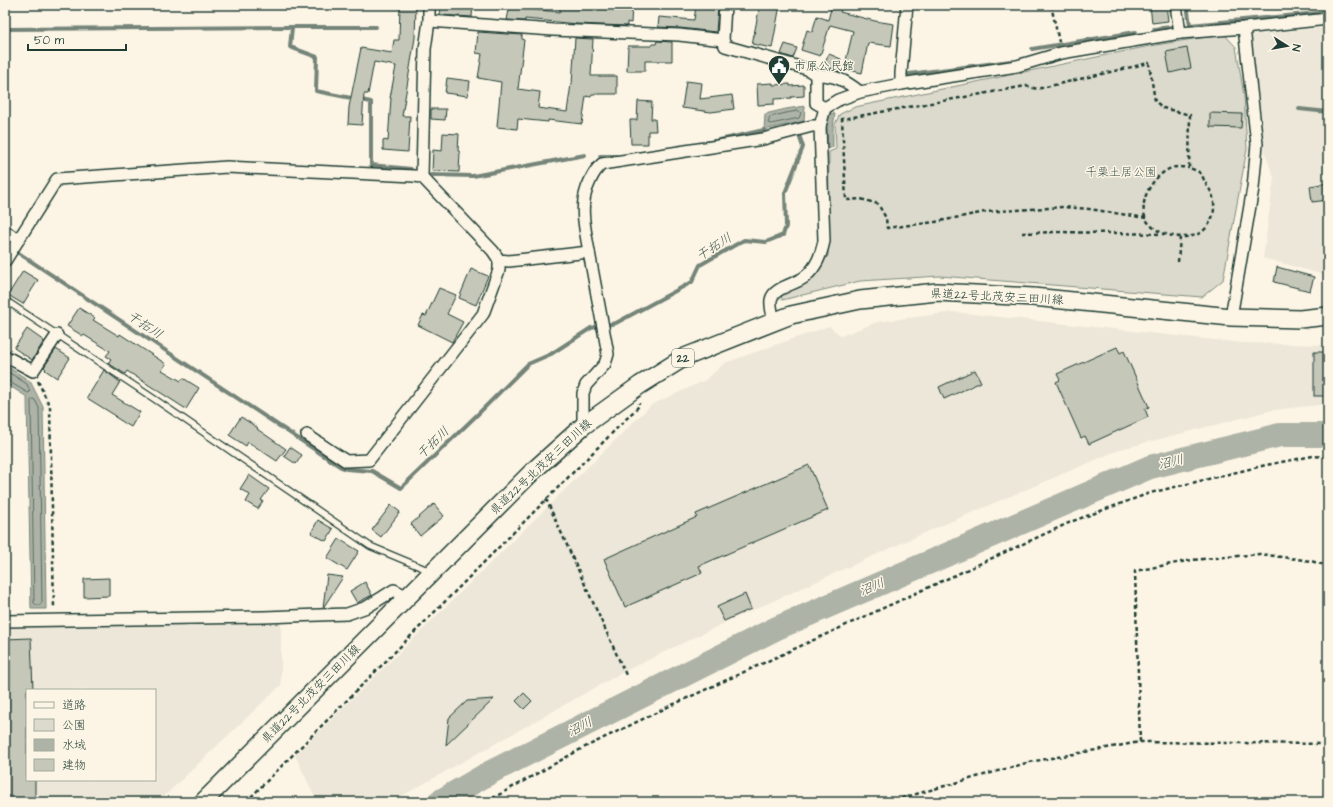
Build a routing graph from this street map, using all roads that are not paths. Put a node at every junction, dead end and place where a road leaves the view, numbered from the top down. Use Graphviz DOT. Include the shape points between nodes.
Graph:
graph roads {
  1 [pos="429,5"];
  2 [pos="725,5"];
  3 [pos="907,5"];
  4 [pos="1176,5"];
  5 [pos="1328,19"];
  6 [pos="429,20"];
  7 [pos="1244,28"];
  8 [pos="1180,33"];
  9 [pos="723,40"];
  10 [pos="816,75"];
  11 [pos="901,84"];
  12 [pos="860,92"];
  13 [pos="825,108"];
  14 [pos="820,126"];
  15 [pos="422,177"];
  16 [pos="5,231"];
  17 [pos="12,250"];
  18 [pos="589,252"];
  19 [pos="499,260"];
  20 [pos="5,300"];
  21 [pos="1328,316"];
  22 [pos="1231,317"];
  23 [pos="774,322"];
  24 [pos="57,335"];
  25 [pos="5,356"];
  26 [pos="583,426"];
  27 [pos="307,435"];
  28 [pos="432,572"];
  29 [pos="408,597"];
  30 [pos="5,621"];
  31 [pos="203,802"];
  1 -- 6 [label="street"];
  2 -- 9 [label="street"];
  3 -- 11 [label="street"];
  4 -- 8 [label="street"];
  5 -- 7 [label="street"];
  6 -- 9 [label="street" via="553,30 679,35"];
  6 -- 15 [label="street" via="425,49"];
  7 -- 8 [label="street"];
  7 -- 22 [label="street" via="1257,144 1253,188"];
  8 -- 11 [label="street" via="1061,53 1017,66"];
  9 -- 10 [label="street" via="725,46 807,69"];
  10 -- 12 [label="street" via="826,74 847,82"];
  10 -- 13 [label="street" via="816,103"];
  11 -- 12 [label="street"];
  12 -- 13 [label="street"];
  13 -- 14 [label="street"];
  14 -- 18 [label="street" via="763,139 602,164 595,170 585,191 582,208"];
  14 -- 23 [label="street" via="824,241 816,265 805,278 776,292 771,299"];
  15 -- 17 [label="street" via="227,167 57,179"];
  15 -- 19 [label="street"];
  16 -- 17 [label="street"];
  18 -- 19 [label="street"];
  18 -- 26 [label="street" via="608,354 605,364 586,385 583,393"];
  19 -- 27 [label="street" via="499,270 483,314 369,460 346,461"];
  20 -- 24 [label="lane"];
  21 -- 22 [label="main road, 県道22号北茂安三田川線 / 22" via="1300,319"];
  22 -- 23 [label="main road, 県道22号北茂安三田川線 / 22" via="1033,297 937,292 860,300 791,315"];
  23 -- 26 [label="main road, 県道22号北茂安三田川線 / 22" via="685,357 640,385"];
  24 -- 25 [label="street" via="33,371"];
  24 -- 28 [label="lane" via="370,546"];
  26 -- 28 [label="main road, 県道22号北茂安三田川線 / 22" via="533,471"];
  28 -- 29 [label="main road, 県道22号北茂安三田川線 / 22"];
  29 -- 30 [label="street" via="394,590 367,607 347,614 264,618"];
  29 -- 31 [label="main road, 県道22号北茂安三田川線 / 22"];
}
